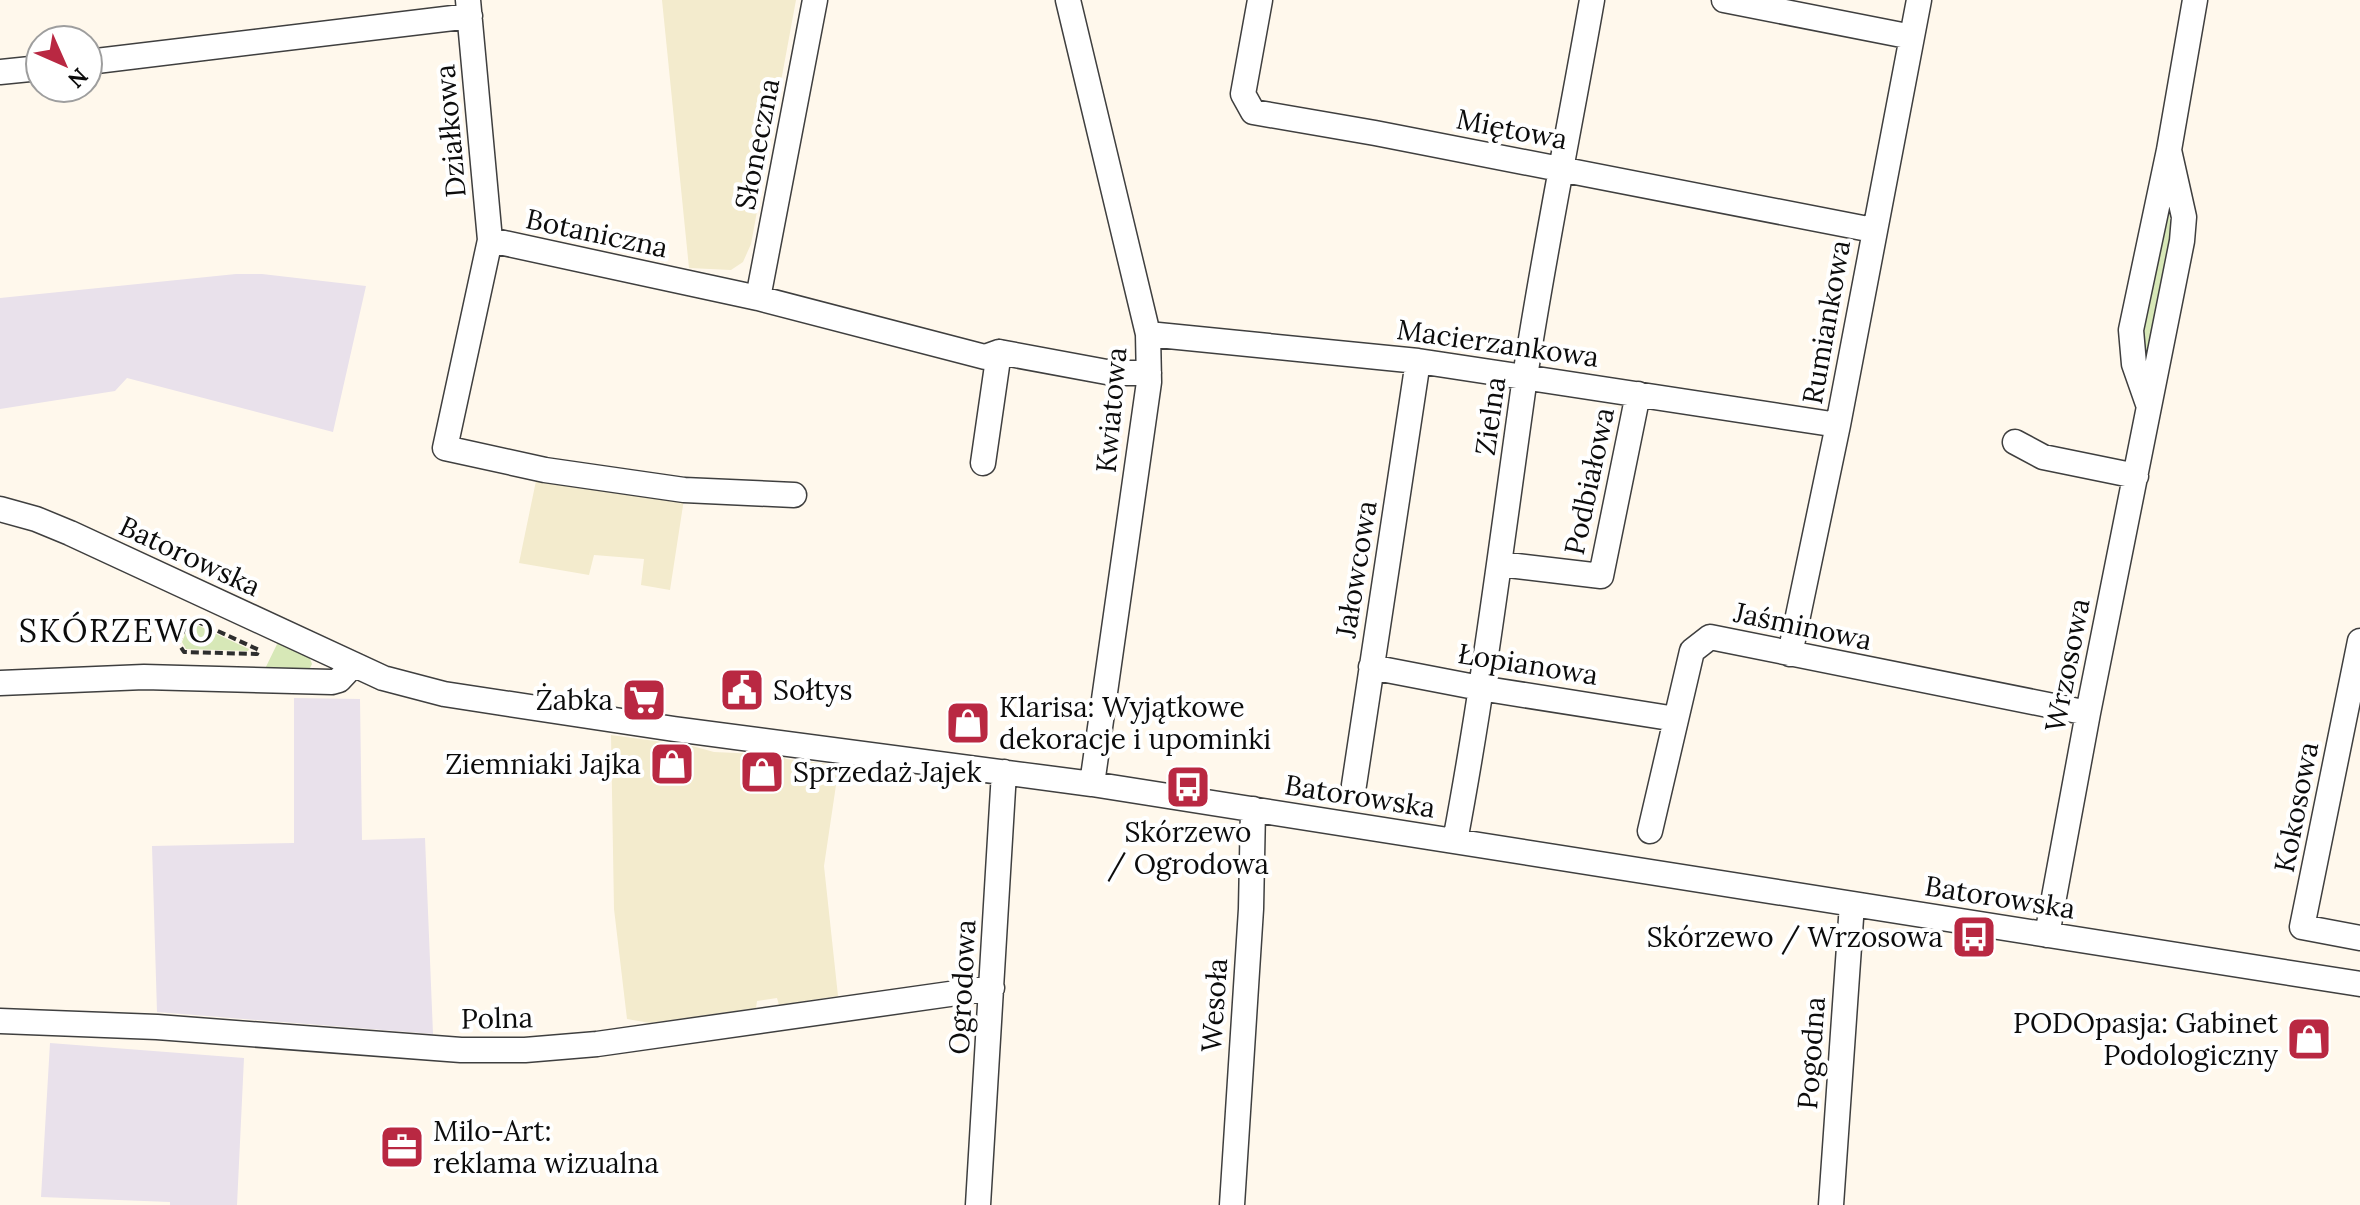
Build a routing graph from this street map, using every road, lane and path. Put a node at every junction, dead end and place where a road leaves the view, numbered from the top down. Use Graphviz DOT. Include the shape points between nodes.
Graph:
graph roads {
  1 [pos="815,0"];
  2 [pos="1068,0"];
  3 [pos="1260,0"];
  4 [pos="1592,0"];
  5 [pos="1724,0"];
  6 [pos="1919,0"];
  7 [pos="2195,0"];
  8 [pos="469,8"];
  9 [pos="1912,37"];
  10 [pos="104,60"];
  11 [pos="24,70"];
  12 [pos="0,72"];
  13 [pos="1560,168"];
  14 [pos="1873,230"];
  15 [pos="490,240"];
  16 [pos="758,298"];
  17 [pos="1148,334"];
  18 [pos="999,352"];
  19 [pos="1418,361"];
  20 [pos="1149,373"];
  21 [pos="1526,376"];
  22 [pos="1638,394"];
  23 [pos="1838,425"];
  24 [pos="2015,442"];
  25 [pos="983,463"];
  26 [pos="2136,476"];
  27 [pos="794,495"];
  28 [pos="0,509"];
  29 [pos="1500,564"];
  30 [pos="196,621"];
  31 [pos="2360,641"];
  32 [pos="1790,654"];
  33 [pos="353,665"];
  34 [pos="1371,667"];
  35 [pos="0,683"];
  36 [pos="1480,688"];
  37 [pos="2088,713"];
  38 [pos="1676,719"];
  39 [pos="1004,772"];
  40 [pos="1092,784"];
  41 [pos="1354,785"];
  42 [pos="1253,809"];
  43 [pos="1650,831"];
  44 [pos="1455,841"];
  45 [pos="1852,904"];
  46 [pos="2047,935"];
  47 [pos="2360,938"];
  48 [pos="2360,984"];
  49 [pos="992,988"];
  50 [pos="0,1021"];
  51 [pos="978,1205"];
  52 [pos="1232,1205"];
  53 [pos="1831,1205"];
  1 -- 16 [label="street, Słoneczna"];
  2 -- 17 [label="street, Kwiatowa"];
  3 -- 13 [label="street, Miętowa" via="1243,94 1253,112"];
  4 -- 13 [label="street, Zielna"];
  5 -- 9 [label="street"];
  6 -- 9 [label="street, Rumiankowa"];
  7 -- 26 [label="street, Wrzosowa" via="2131,330 2134,364 2149,407"];
  8 -- 10 [label="street, Działkowa"];
  8 -- 15 [label="street, Działkowa"];
  9 -- 14 [label="street, Rumiankowa"];
  11 -- 12 [label="street"];
  13 -- 14 [label="street, Miętowa"];
  13 -- 21 [label="street, Zielna"];
  14 -- 23 [label="street, Rumiankowa"];
  15 -- 16 [label="street, Botaniczna"];
  15 -- 27 [label="street, Botaniczna" via="445,448 545,470 684,490"];
  16 -- 18 [label="street, Botaniczna" via="985,357"];
  17 -- 19 [label="street, Macierzankowa"];
  17 -- 20 [label="street, Kwiatowa"];
  18 -- 20 [label="street, Botaniczna" via="1112,373"];
  18 -- 25 [label="street"];
  19 -- 21 [label="street, Macierzankowa"];
  19 -- 34 [label="street, Jałowcowa"];
  20 -- 40 [label="street, Kwiatowa"];
  21 -- 22 [label="street, Macierzankowa"];
  21 -- 29 [label="street, Zielna"];
  22 -- 23 [label="street, Macierzankowa"];
  22 -- 29 [label="street, Podbiałowa" via="1601,576"];
  23 -- 32 [label="street, Rumiankowa"];
  24 -- 26 [label="street" via="2043,457"];
  26 -- 37 [label="street, Wrzosowa"];
  28 -- 33 [label="street, Batorowska" via="70,533"];
  29 -- 36 [label="street, Zielna"];
  30 -- 30 [label="path" via="187,623 178,643 184,652 257,654 259,650"];
  31 -- 47 [label="street, Kokosowa" via="2302,927"];
  32 -- 37 [label="street, Jaśminowa"];
  32 -- 38 [label="street, Jaśminowa" via="1710,637 1692,651"];
  33 -- 35 [label="street" via="332,682 144,677"];
  33 -- 39 [label="street, Batorowska" via="444,694"];
  34 -- 36 [label="street, Łopianowa"];
  34 -- 41 [label="street, Jałowcowa"];
  36 -- 38 [label="street, Łopianowa"];
  36 -- 44 [label="street, Zielna"];
  37 -- 46 [label="street, Wrzosowa"];
  38 -- 43 [label="street, Jaśminowa"];
  39 -- 40 [label="street, Batorowska"];
  39 -- 49 [label="street, Ogrodowa"];
  40 -- 42 [label="street, Batorowska"];
  42 -- 44 [label="street, Batorowska"];
  42 -- 52 [label="street, Wesoła"];
  44 -- 45 [label="street, Batorowska"];
  45 -- 46 [label="street, Batorowska"];
  45 -- 53 [label="street, Pogodna"];
  46 -- 48 [label="street, Batorowska"];
  49 -- 50 [label="street, Polna" via="525,1050"];
  49 -- 51 [label="street, Ogrodowa"];
}
